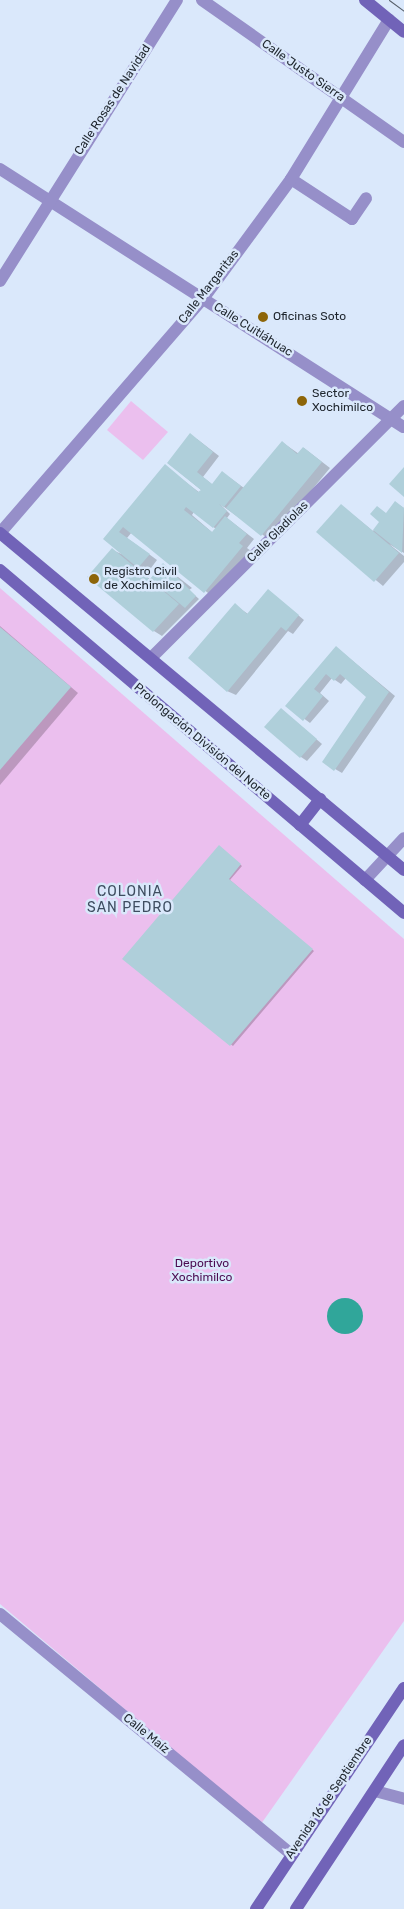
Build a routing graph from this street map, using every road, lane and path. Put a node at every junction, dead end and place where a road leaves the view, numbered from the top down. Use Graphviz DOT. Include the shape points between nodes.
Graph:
graph roads {
  1 [pos="177,0"];
  2 [pos="202,0"];
  3 [pos="365,0"];
  4 [pos="389,20"];
  5 [pos="404,32"];
  6 [pos="340,97"];
  7 [pos="404,142"];
  8 [pos="0,170"];
  9 [pos="291,179"];
  10 [pos="366,198"];
  11 [pos="48,200"];
  12 [pos="0,281"];
  13 [pos="203,299"];
  14 [pos="404,406"];
  15 [pos="391,419"];
  16 [pos="404,427"];
  17 [pos="0,533"];
  18 [pos="0,570"];
  19 [pos="151,658"];
  20 [pos="320,799"];
  21 [pos="300,825"];
  22 [pos="404,838"];
  23 [pos="387,856"];
  24 [pos="404,870"];
  25 [pos="365,880"];
  26 [pos="404,913"];
  27 [pos="0,1614"];
  28 [pos="404,1688"];
  29 [pos="404,1745"];
  30 [pos="375,1791"];
  31 [pos="404,1799"];
  32 [pos="292,1854"];
  33 [pos="256,1909"];
  34 [pos="296,1909"];
  1 -- 11 [label="street, Calle Rosas de Navidad"];
  2 -- 6 [label="street, Calle Justo Sierra"];
  3 -- 4 [label="main road"];
  4 -- 5 [label="main road"];
  4 -- 6 [label="street, Calle Margaritas"];
  6 -- 7 [label="street, Calle Justo Sierra"];
  6 -- 9 [label="street, Calle Margaritas"];
  8 -- 11 [label="street, Calle Cuitláhuac"];
  9 -- 10 [label="street" via="352,219"];
  9 -- 13 [label="street, Calle Margaritas"];
  11 -- 12 [label="street, Calle Rosas de Navidad"];
  11 -- 13 [label="street, Calle Cuitláhuac"];
  13 -- 15 [label="street, Calle Cuitláhuac"];
  13 -- 17 [label="street, Calle Margaritas"];
  14 -- 15 [label="street, Calle Gladiolas"];
  15 -- 16 [label="street, Calle Cuitláhuac"];
  15 -- 19 [label="street, Calle Gladiolas"];
  17 -- 19 [label="main road"];
  18 -- 21 [label="main road, Prolongación División del Norte"];
  19 -- 20 [label="main road"];
  20 -- 21 [label="main road"];
  20 -- 23 [label="main road"];
  21 -- 25 [label="main road, Prolongación División del Norte"];
  22 -- 23 [label="street"];
  23 -- 24 [label="main road"];
  23 -- 25 [label="street"];
  25 -- 26 [label="main road, Prolongación División del Norte"];
  27 -- 32 [label="street, Calle Maíz"];
  28 -- 32 [label="main road, Avenida 16 de Septiembre"];
  29 -- 30 [label="main road"];
  30 -- 31 [label="street"];
  30 -- 34 [label="main road"];
  32 -- 33 [label="main road, Avenida 16 de Septiembre"];
}
